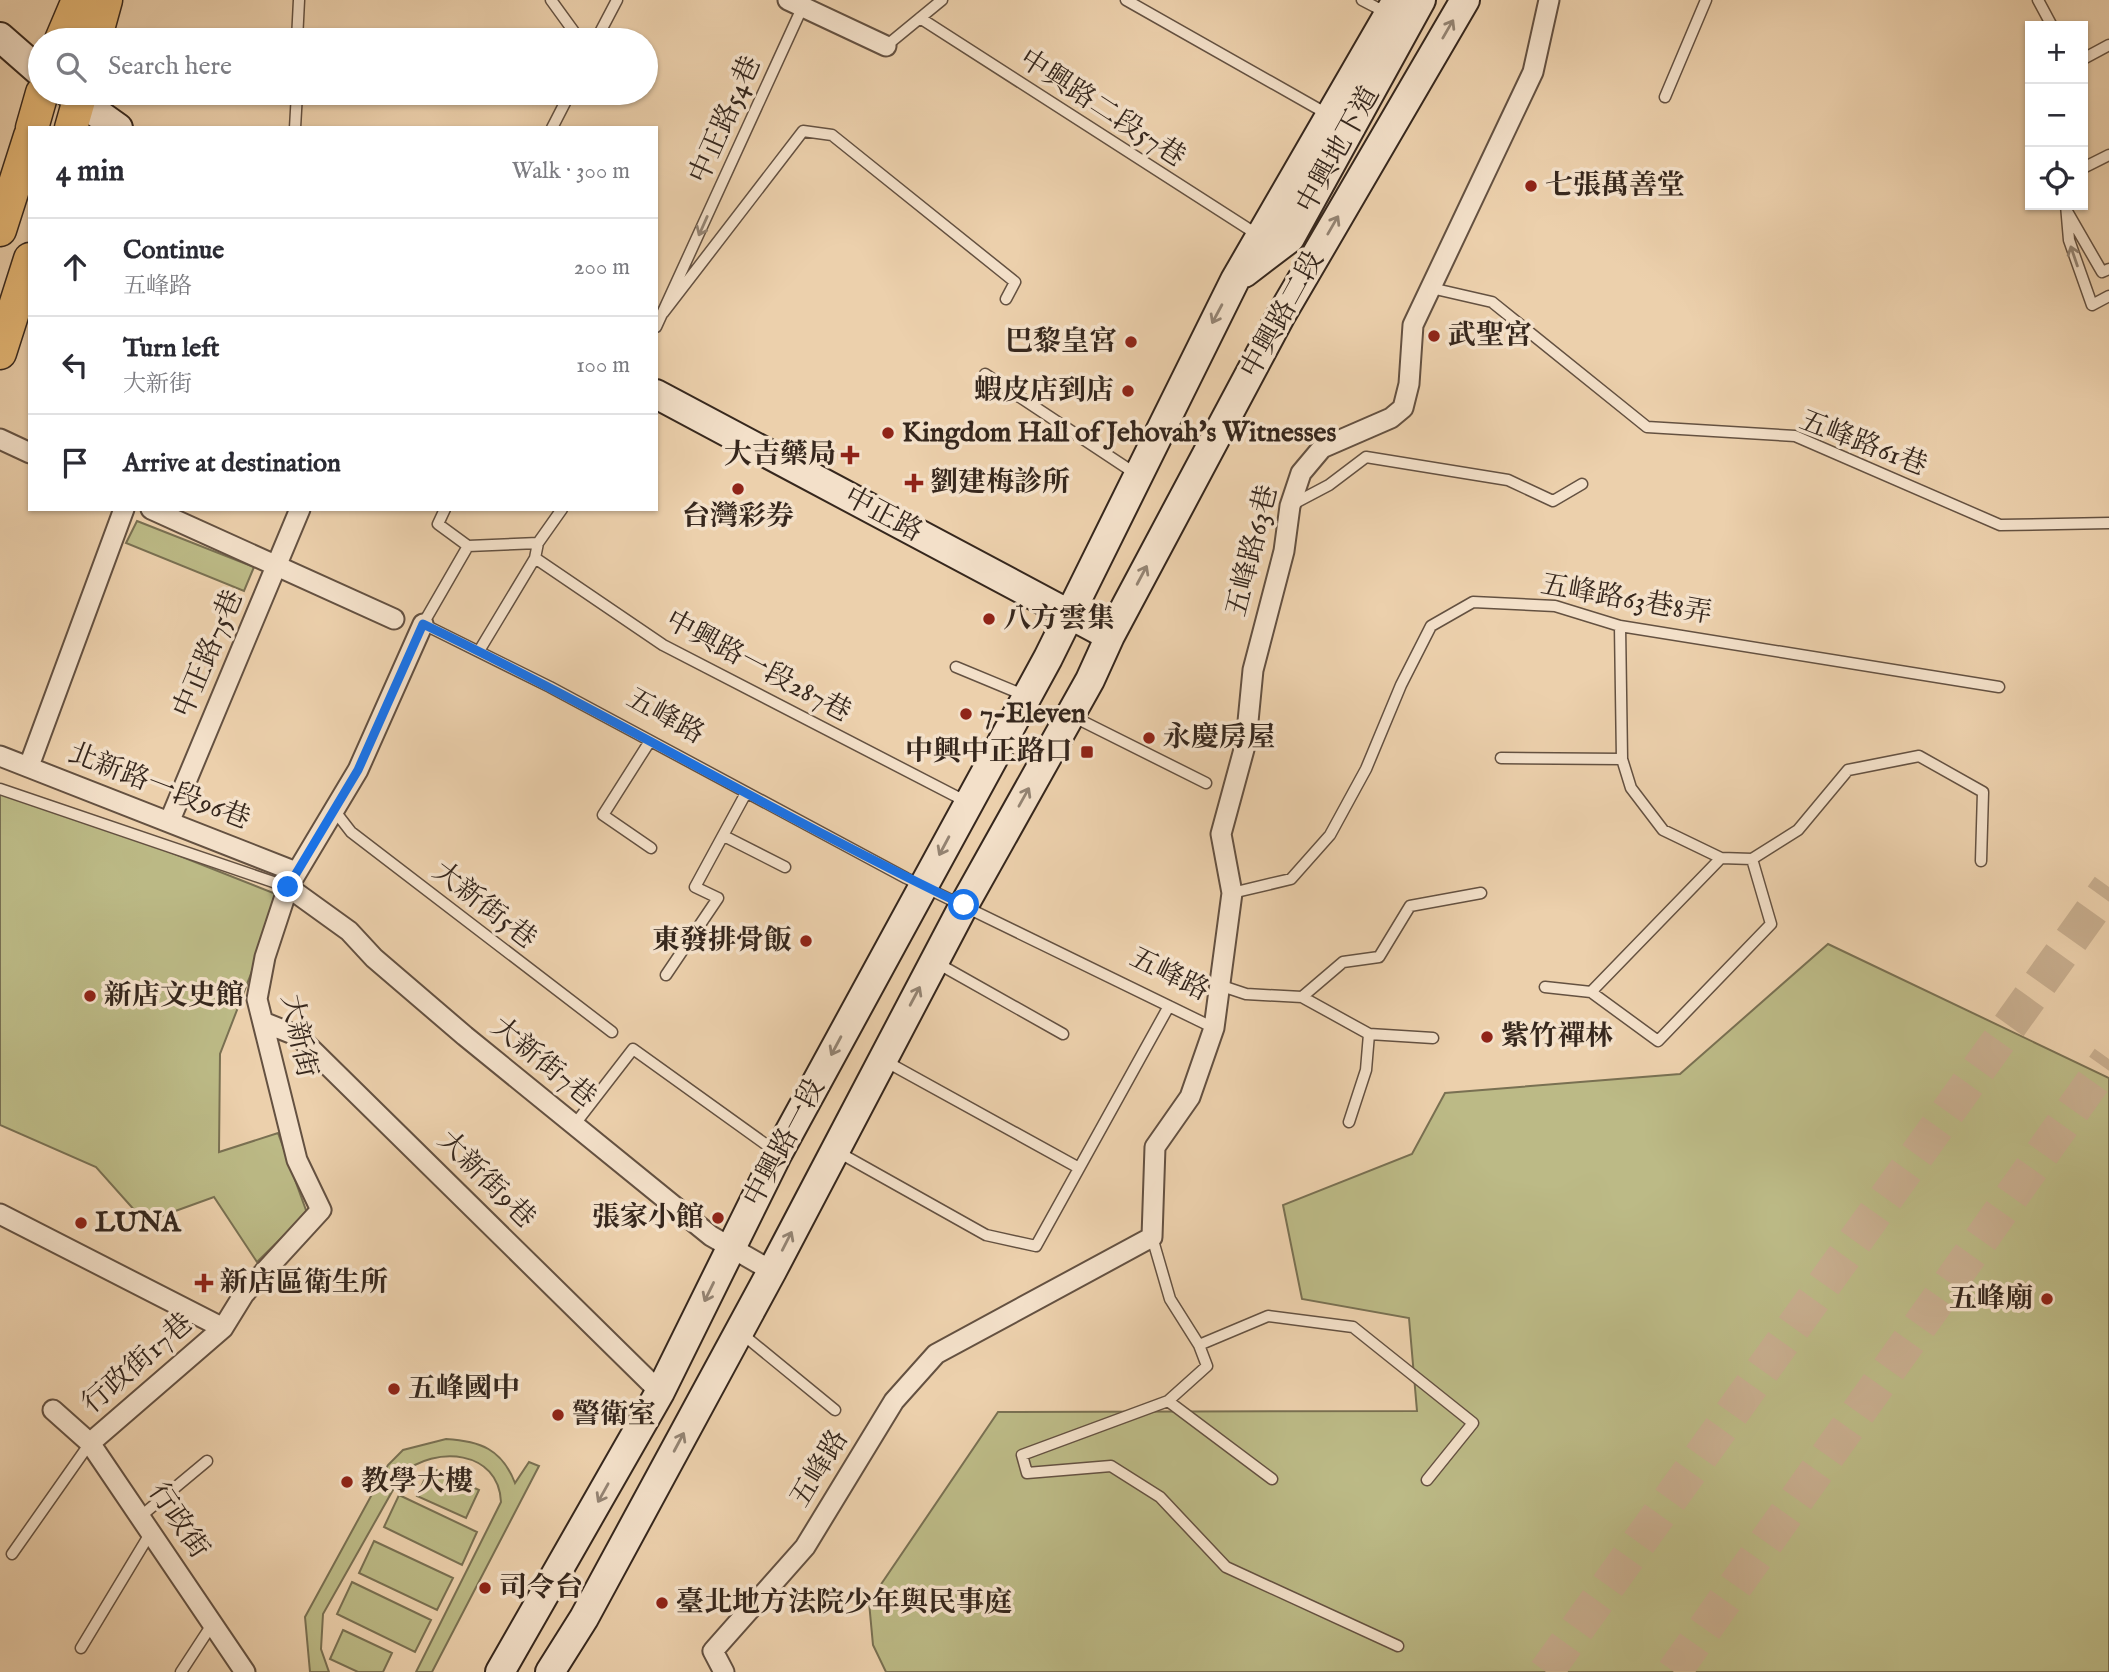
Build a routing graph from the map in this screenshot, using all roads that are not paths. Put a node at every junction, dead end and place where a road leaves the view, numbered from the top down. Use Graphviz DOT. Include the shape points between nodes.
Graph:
graph roads {
  1 [pos="78,0"];
  2 [pos="106,0"];
  3 [pos="299,0"];
  4 [pos="551,0"];
  5 [pos="617,0"];
  6 [pos="942,0"];
  7 [pos="1126,0"];
  8 [pos="1362,0"];
  9 [pos="1421,0"];
  10 [pos="1465,0"];
  11 [pos="1549,0"];
  12 [pos="1706,0"];
  13 [pos="2038,0"];
  14 [pos="795,4"];
  15 [pos="1393,7"];
  16 [pos="920,18"];
  17 [pos="2049,21"];
  18 [pos="66,28"];
  19 [pos="98,28"];
  20 [pos="298,28"];
  21 [pos="571,28"];
  22 [pos="602,28"];
  23 [pos="0,37"];
  24 [pos="2109,45"];
  25 [pos="886,46"];
  26 [pos="2088,56"];
  27 [pos="28,62"];
  28 [pos="1665,97"];
  29 [pos="38,105"];
  30 [pos="78,105"];
  31 [pos="296,105"];
  32 [pos="564,105"];
  33 [pos="1331,116"];
  34 [pos="33,126"];
  35 [pos="115,126"];
  36 [pos="295,126"];
  37 [pos="553,126"];
  38 [pos="28,142"];
  39 [pos="2109,155"];
  40 [pos="2088,166"];
  41 [pos="2066,210"];
  42 [pos="2068,210"];
  43 [pos="0,230"];
  44 [pos="1260,236"];
  45 [pos="28,265"];
  46 [pos="2109,269"];
  47 [pos="1235,280"];
  48 [pos="1430,288"];
  49 [pos="2109,296"];
  50 [pos="1006,299"];
  51 [pos="663,313"];
  52 [pos="658,323"];
  53 [pos="0,353"];
  54 [pos="985,374"];
  55 [pos="658,395"];
  56 [pos="0,439"];
  57 [pos="28,452"];
  58 [pos="1139,476"];
  59 [pos="1582,484"];
  60 [pos="1290,506"];
  61 [pos="123,511"];
  62 [pos="155,511"];
  63 [pos="299,511"];
  64 [pos="444,511"];
  65 [pos="561,511"];
  66 [pos="2109,523"];
  67 [pos="538,543"];
  68 [pos="468,546"];
  69 [pos="535,558"];
  70 [pos="276,566"];
  71 [pos="1069,614"];
  72 [pos="394,619"];
  73 [pos="423,624"];
  74 [pos="1620,626"];
  75 [pos="1110,636"];
  76 [pos="479,651"];
  77 [pos="956,667"];
  78 [pos="1999,687"];
  79 [pos="1026,697"];
  80 [pos="1070,715"];
  81 [pos="650,741"];
  82 [pos="0,756"];
  83 [pos="1501,758"];
  84 [pos="1622,758"];
  85 [pos="29,766"];
  86 [pos="1206,783"];
  87 [pos="0,789"];
  88 [pos="746,793"];
  89 [pos="968,803"];
  90 [pos="333,810"];
  91 [pos="170,820"];
  92 [pos="724,835"];
  93 [pos="651,848"];
  94 [pos="1721,858"];
  95 [pos="1752,859"];
  96 [pos="1981,861"];
  97 [pos="785,867"];
  98 [pos="292,879"];
  99 [pos="923,886"];
  100 [pos="1232,893"];
  101 [pos="1481,893"];
  102 [pos="964,905"];
  103 [pos="934,961"];
  104 [pos="666,975"];
  105 [pos="1219,985"];
  106 [pos="1545,986"];
  107 [pos="1591,992"];
  108 [pos="1302,997"];
  109 [pos="1169,1006"];
  110 [pos="263,1022"];
  111 [pos="1214,1028"];
  112 [pos="612,1032"];
  113 [pos="1063,1034"];
  114 [pos="1370,1034"];
  115 [pos="1433,1038"];
  116 [pos="881,1059"];
  117 [pos="1349,1122"];
  118 [pos="575,1124"];
  119 [pos="835,1150"];
  120 [pos="778,1153"];
  121 [pos="1079,1168"];
  122 [pos="0,1214"];
  123 [pos="1152,1237"];
  124 [pos="730,1247"];
  125 [pos="772,1271"];
  126 [pos="223,1328"];
  127 [pos="738,1331"];
  128 [pos="1199,1345"];
  129 [pos="660,1392"];
  130 [pos="1168,1401"];
  131 [pos="53,1410"];
  132 [pos="835,1410"];
  133 [pos="90,1443"];
  134 [pos="206,1461"];
  135 [pos="1272,1479"];
  136 [pos="1427,1480"];
  137 [pos="146,1524"];
  138 [pos="12,1554"];
  139 [pos="214,1623"];
  140 [pos="1398,1646"];
  141 [pos="81,1648"];
  142 [pos="181,1672"];
  143 [pos="245,1672"];
  144 [pos="500,1672"];
  145 [pos="550,1672"];
  146 [pos="724,1672"];
  1 -- 18 [label="main road"];
  2 -- 19 [label="main road"];
  3 -- 20 [label="lane"];
  4 -- 21 [label="lane"];
  5 -- 22 [label="lane"];
  6 -- 16 [label="lane"];
  7 -- 33 [label="lane"];
  8 -- 15 [label="lane"];
  9 -- 47 [label="street, 中興地下道" via="1290,238"];
  75 -- 10 [label="street, 中興路二段, one-way" via="1280,317"];
  11 -- 48 [label="street, 五峰路63巷" via="1533,72"];
  12 -- 28 [label="lane"];
  13 -- 17 [label="lane"];
  14 -- 25 [label="street"];
  14 -- 51 [label="lane, 中正路54巷, one-way"];
  15 -- 33 [label="street, 中興路二段"];
  16 -- 25 [label="lane"];
  16 -- 44 [label="lane, 中興路二段57巷"];
  23 -- 27 [label="street"];
  24 -- 26 [label="lane"];
  29 -- 34 [label="main road"];
  30 -- 35 [label="street"];
  31 -- 36 [label="lane"];
  32 -- 37 [label="lane"];
  33 -- 44 [label="street, 中興路二段"];
  38 -- 43 [label="main road"];
  39 -- 40 [label="lane"];
  49 -- 41 [label="lane, one-way" via="2092,305 2069,240"];
  42 -- 46 [label="lane" via="2102,272"];
  44 -- 47 [label="street, 中興路二段"];
  45 -- 53 [label="main road"];
  47 -- 58 [label="street, 中興路二段, one-way"];
  48 -- 60 [label="street, 五峰路63巷" via="1413,325 1403,408 1391,418 1322,448 1301,473"];
  48 -- 66 [label="lane, 五峰路61巷" via="1492,302 1647,428 1795,436 2000,525"];
  50 -- 51 [label="lane" via="1015,282 832,135 803,131"];
  51 -- 52 [label="lane, 中正路54巷"];
  54 -- 58 [label="lane"];
  55 -- 71 [label="street, 中正路"];
  56 -- 57 [label="street"];
  58 -- 71 [label="street, 中興路二段"];
  59 -- 60 [label="lane" via="1553,501 1508,480 1366,457"];
  60 -- 100 [label="street, 五峰路63巷" via="1284,551 1253,670 1246,742 1221,834"];
  61 -- 85 [label="street"];
  62 -- 70 [label="street"];
  63 -- 70 [label="street, 中正路75巷"];
  64 -- 68 [label="lane" via="438,524"];
  65 -- 67 [label="lane"];
  67 -- 68 [label="lane"];
  67 -- 69 [label="lane"];
  68 -- 73 [label="lane"];
  69 -- 76 [label="lane"];
  69 -- 89 [label="lane, 中興路一段287巷" via="663,645"];
  70 -- 72 [label="street"];
  70 -- 91 [label="street, 中正路75巷"];
  71 -- 75 [label="street, 中正路"];
  71 -- 79 [label="street, 中興路一段"];
  73 -- 76 [label="lane, 五峰路"];
  73 -- 90 [label="street, 大新街" via="358,770"];
  74 -- 78 [label="lane, 五峰路63巷8弄"];
  74 -- 84 [label="lane"];
  74 -- 100 [label="lane, 五峰路63巷8弄" via="1555,606 1473,602 1432,626 1330,835 1291,879"];
  75 -- 80 [label="street, 中興路一段"];
  76 -- 81 [label="lane, 五峰路"];
  77 -- 79 [label="lane"];
  79 -- 89 [label="street, 中興路一段"];
  80 -- 86 [label="lane"];
  102 -- 80 [label="street, 中興路一段, one-way"];
  81 -- 88 [label="lane, 五峰路"];
  81 -- 93 [label="lane" via="603,816"];
  82 -- 85 [label="street, 北新路一段96巷"];
  83 -- 84 [label="lane"];
  84 -- 94 [label="lane" via="1631,788 1663,830"];
  85 -- 91 [label="street, 北新路一段96巷"];
  87 -- 98 [label="lane"];
  88 -- 92 [label="lane"];
  88 -- 99 [label="lane, 五峰路"];
  89 -- 99 [label="street, 中興路一段, one-way"];
  90 -- 98 [label="street, 大新街"];
  90 -- 112 [label="lane, 大新街5巷" via="351,832"];
  91 -- 98 [label="street, 北新路一段96巷"];
  92 -- 97 [label="lane"];
  92 -- 104 [label="lane" via="695,887 718,898"];
  94 -- 95 [label="lane"];
  94 -- 107 [label="lane"];
  95 -- 96 [label="lane" via="1798,830 1848,770 1919,756 1983,792"];
  95 -- 107 [label="lane" via="1771,924 1658,1041"];
  98 -- 110 [label="street, 大新街" via="265,957 257,999"];
  98 -- 118 [label="street, 大新街7巷" via="399,980"];
  99 -- 102 [label="lane, 五峰路"];
  99 -- 120 [label="street, 中興路一段, one-way"];
  100 -- 105 [label="street, 五峰路63巷"];
  101 -- 108 [label="lane" via="1410,906 1379,957 1343,962"];
  102 -- 103 [label="street, 中興路一段"];
  102 -- 109 [label="lane, 五峰路"];
  103 -- 113 [label="lane"];
  116 -- 103 [label="street, 中興路一段, one-way"];
  105 -- 108 [label="lane" via="1246,994"];
  105 -- 111 [label="street, 五峰路63巷"];
  106 -- 107 [label="lane"];
  108 -- 114 [label="lane"];
  109 -- 111 [label="lane, 五峰路"];
  109 -- 121 [label="lane"];
  110 -- 126 [label="street, 大新街" via="297,1160 321,1210 244,1294"];
  110 -- 129 [label="street, 大新街9巷" via="298,1036"];
  111 -- 123 [label="street, 五峰路" via="1190,1097 1155,1147"];
  114 -- 115 [label="lane"];
  114 -- 117 [label="lane" via="1366,1070"];
  116 -- 119 [label="street, 中興路一段"];
  116 -- 121 [label="lane"];
  118 -- 120 [label="lane" via="633,1049"];
  118 -- 124 [label="street, 大新街7巷"];
  119 -- 121 [label="lane" via="986,1235 1036,1246"];
  125 -- 119 [label="street, 中興路一段, one-way"];
  120 -- 124 [label="street, 中興路一段"];
  122 -- 126 [label="street"];
  123 -- 128 [label="lane" via="1170,1300"];
  123 -- 146 [label="street, 五峰路" via="936,1354 894,1401 805,1546 713,1651"];
  124 -- 125 [label="street, 大新街7巷"];
  124 -- 129 [label="street, 中興路一段, one-way"];
  125 -- 127 [label="street, 中興路一段"];
  126 -- 133 [label="street, 行政街17巷"];
  127 -- 132 [label="lane"];
  145 -- 127 [label="street, 中興路一段, one-way" via="584,1618"];
  128 -- 130 [label="lane" via="1208,1366"];
  128 -- 136 [label="lane" via="1268,1316 1353,1327 1473,1423"];
  129 -- 144 [label="street, 中興路一段, one-way"];
  130 -- 135 [label="lane"];
  130 -- 140 [label="lane" via="1022,1455 1027,1473 1111,1466 1160,1497 1226,1567"];
  131 -- 133 [label="street, 行政街"];
  133 -- 137 [label="street, 行政街"];
  133 -- 138 [label="lane"];
  134 -- 137 [label="lane"];
  137 -- 139 [label="street, 行政街"];
  137 -- 141 [label="lane"];
  139 -- 142 [label="lane"];
  139 -- 143 [label="street, 行政街"];
}
